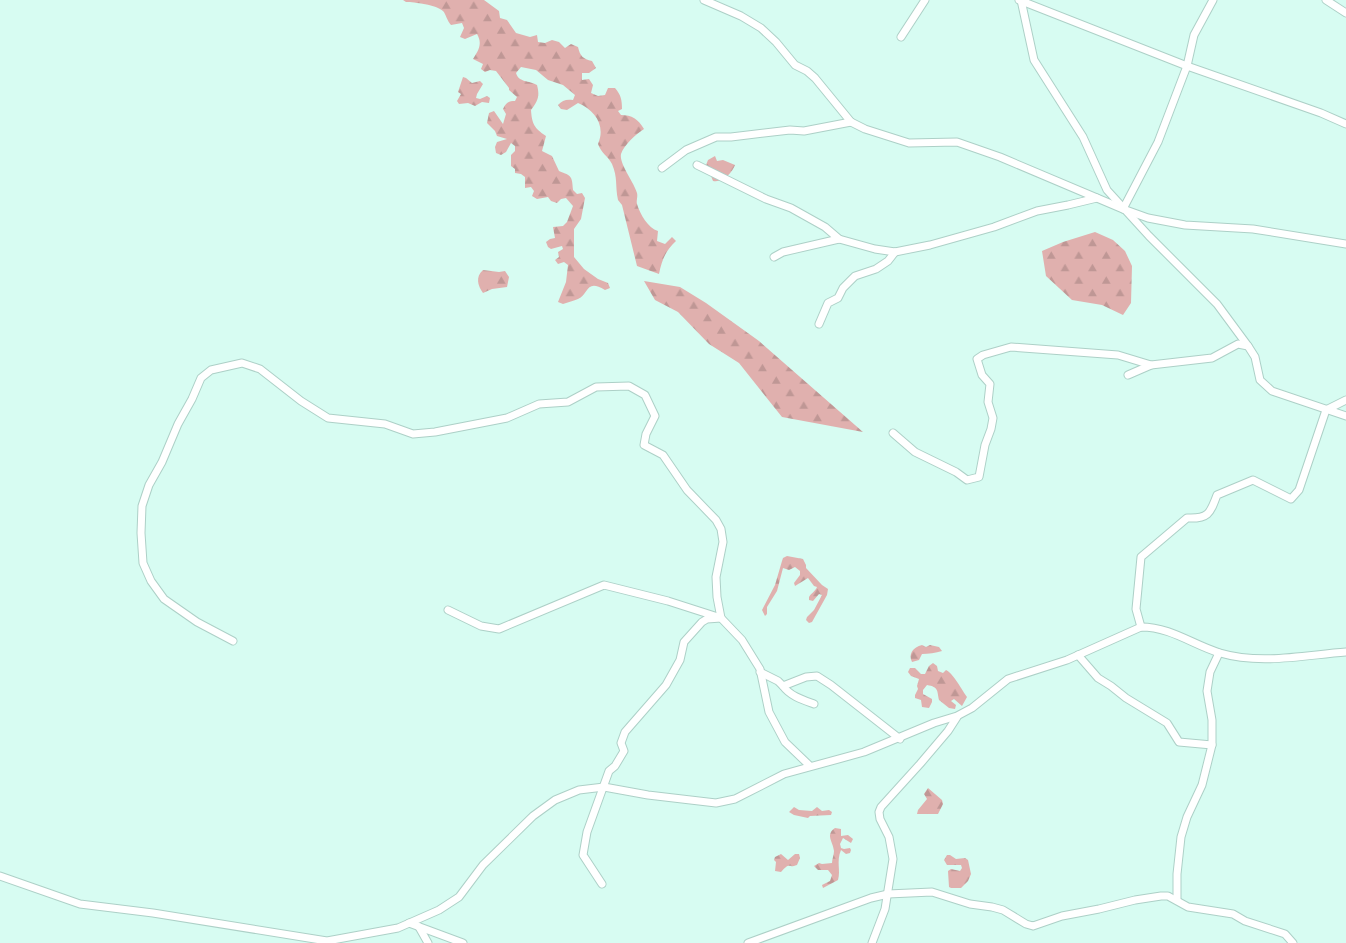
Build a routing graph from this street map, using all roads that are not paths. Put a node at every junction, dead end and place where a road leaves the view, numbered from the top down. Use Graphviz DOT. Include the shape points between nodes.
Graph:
graph roads {
  1 [pos="704,0"];
  2 [pos="925,0"];
  3 [pos="1020,0"];
  4 [pos="1212,0"];
  5 [pos="1326,0"];
  6 [pos="1346,13"];
  7 [pos="901,37"];
  8 [pos="1187,66"];
  9 [pos="851,122"];
  10 [pos="1346,124"];
  11 [pos="697,165"];
  12 [pos="662,168"];
  13 [pos="1098,198"];
  14 [pos="1123,209"];
  15 [pos="839,239"];
  16 [pos="1346,244"];
  17 [pos="895,252"];
  18 [pos="774,257"];
  19 [pos="819,324"];
  20 [pos="1248,346"];
  21 [pos="1151,365"];
  22 [pos="1128,375"];
  23 [pos="1346,400"];
  24 [pos="1326,410"];
  25 [pos="1346,416"];
  26 [pos="893,433"];
  27 [pos="448,610"];
  28 [pos="721,618"];
  29 [pos="1141,627"];
  30 [pos="233,641"];
  31 [pos="1346,652"];
  32 [pos="1219,653"];
  33 [pos="1078,655"];
  34 [pos="760,672"];
  35 [pos="784,686"];
  36 [pos="814,704"];
  37 [pos="957,716"];
  38 [pos="900,739"];
  39 [pos="1212,745"];
  40 [pos="810,766"];
  41 [pos="604,787"];
  42 [pos="0,876"];
  43 [pos="602,884"];
  44 [pos="888,894"];
  45 [pos="1177,900"];
  46 [pos="409,923"];
  47 [pos="419,927"];
  48 [pos="428,943"];
  49 [pos="463,943"];
  50 [pos="748,943"];
  51 [pos="872,943"];
  52 [pos="1293,943"];
  1 -- 9 [label="street" via="747,18 761,28 795,65 815,78"];
  2 -- 7 [label="street"];
  3 -- 8 [label="street"];
  3 -- 14 [label="street" via="1034,60 1083,137 1107,190"];
  4 -- 8 [label="street" via="1194,36"];
  5 -- 6 [label="street"];
  8 -- 10 [label="street"];
  8 -- 14 [label="street" via="1158,142"];
  9 -- 12 [label="street" via="804,131 716,137 686,150"];
  9 -- 13 [label="street" via="909,143 956,142"];
  11 -- 15 [label="street" via="791,208"];
  13 -- 14 [label="street"];
  13 -- 17 [label="street" via="1037,211 994,227"];
  14 -- 16 [label="street" via="1185,225 1253,230"];
  14 -- 20 [label="street" via="1217,304"];
  15 -- 17 [label="street" via="875,250"];
  15 -- 18 [label="street"];
  17 -- 19 [label="street" via="888,262 855,276 838,298 828,304"];
  20 -- 21 [label="street" via="1238,344 1212,358"];
  20 -- 24 [label="street" via="1255,357 1260,380 1272,391"];
  21 -- 22 [label="street"];
  21 -- 26 [label="street" via="1118,355 1010,347 983,355 976,360 982,376 990,384 988,402 993,418 979,477 967,480 915,452"];
  23 -- 24 [label="street"];
  24 -- 25 [label="street"];
  24 -- 29 [label="street" via="1299,490 1291,499 1253,480 1217,495 1212,510 1200,519 1187,518 1141,557 1136,609"];
  27 -- 28 [label="street" via="481,626 500,629 604,585"];
  28 -- 30 [label="street" via="716,577 723,542 721,529 663,455 644,445 655,416 645,395 629,386 596,386 568,402 539,404 507,418 413,434 385,424 328,418 260,369 242,363 210,370 201,378 149,485 142,506 140,533 143,562 164,599"];
  28 -- 34 [label="street" via="742,640"];
  28 -- 41 [label="street" via="702,622 684,642 680,660 666,685 625,732 621,743 624,751 609,771"];
  29 -- 32 [label="street" via="1169,631"];
  29 -- 33 [label="street"];
  31 -- 32 [label="street" via="1271,659 1246,659"];
  32 -- 39 [label="street" via="1210,672 1207,690"];
  33 -- 37 [label="street" via="1008,679"];
  33 -- 39 [label="street" via="1098,678 1167,723 1179,742"];
  34 -- 35 [label="street"];
  34 -- 40 [label="street" via="770,712 785,742"];
  35 -- 36 [label="street" via="787,691"];
  35 -- 38 [label="street" via="817,676"];
  37 -- 38 [label="street"];
  37 -- 44 [label="street" via="879,812 893,851"];
  38 -- 40 [label="street"];
  39 -- 45 [label="street" via="1202,785 1180,837"];
  40 -- 41 [label="street" via="784,774 735,799 716,803"];
  41 -- 43 [label="street" via="587,832 583,855"];
  41 -- 46 [label="street" via="579,790 555,800 532,816 483,865 459,896 439,910"];
  42 -- 46 [label="street" via="80,904 327,940 398,928"];
  44 -- 45 [label="street" via="938,893 963,903 1003,910 1033,926 1062,916 1133,901 1161,896"];
  44 -- 50 [label="street"];
  44 -- 51 [label="street" via="886,909"];
  45 -- 52 [label="street" via="1188,907 1233,914 1285,934"];
  46 -- 47 [label="street"];
  47 -- 48 [label="street"];
  47 -- 49 [label="street"];
}
